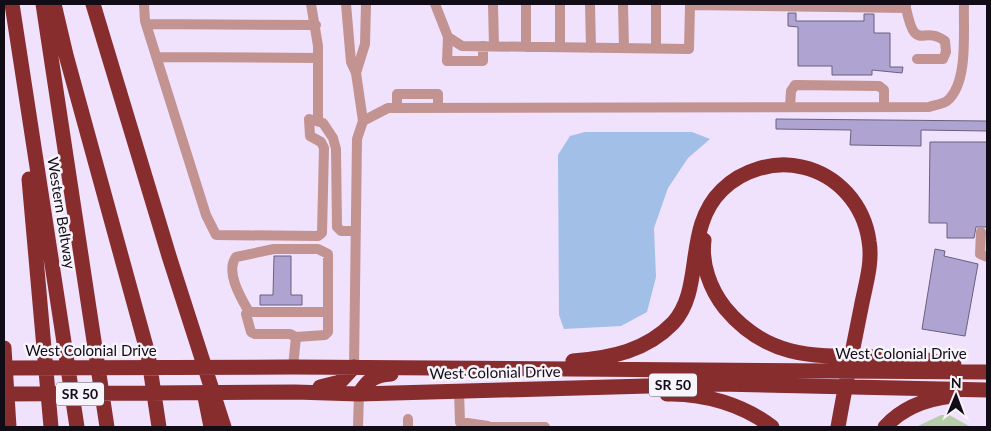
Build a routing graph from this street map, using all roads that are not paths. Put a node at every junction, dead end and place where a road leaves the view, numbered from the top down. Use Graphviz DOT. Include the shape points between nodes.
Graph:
graph roads {
  1 [pos="12,4"];
  2 [pos="43,4"];
  3 [pos="54,4"];
  4 [pos="93,4"];
  5 [pos="144,4"];
  6 [pos="311,4"];
  7 [pos="346,4"];
  8 [pos="366,4"];
  9 [pos="435,4"];
  10 [pos="493,4"];
  11 [pos="526,4"];
  12 [pos="560,4"];
  13 [pos="590,4"];
  14 [pos="623,4"];
  15 [pos="656,4"];
  16 [pos="690,4"];
  17 [pos="722,4"];
  18 [pos="964,4"];
  19 [pos="753,5"];
  20 [pos="792,5"];
  21 [pos="824,5"];
  22 [pos="906,6"];
  23 [pos="146,24"];
  24 [pos="316,25"];
  25 [pos="448,37"];
  26 [pos="483,46"];
  27 [pos="494,46"];
  28 [pos="526,47"];
  29 [pos="560,47"];
  30 [pos="591,48"];
  31 [pos="624,48"];
  32 [pos="656,49"];
  33 [pos="157,57"];
  34 [pos="318,58"];
  35 [pos="917,59"];
  36 [pos="356,73"];
  37 [pos="790,107"];
  38 [pos="884,107"];
  39 [pos="28,118"];
  40 [pos="318,121"];
  41 [pos="363,121"];
  42 [pos="356,231"];
  43 [pos="981,232"];
  44 [pos="987,257"];
  45 [pos="249,312"];
  46 [pos="328,314"];
  47 [pos="296,337"];
  48 [pos="850,346"];
  49 [pos="4,348"];
  50 [pos="293,367"];
  51 [pos="354,367"];
  52 [pos="5,368"];
  53 [pos="150,368"];
  54 [pos="445,368"];
  55 [pos="987,371"];
  56 [pos="987,391"];
  57 [pos="154,392"];
  58 [pos="295,392"];
  59 [pos="459,392"];
  60 [pos="496,392"];
  61 [pos="5,394"];
  62 [pos="359,394"];
  63 [pos="839,405"];
  64 [pos="216,421"];
  65 [pos="51,422"];
  66 [pos="460,425"];
  67 [pos="9,427"];
  68 [pos="77,427"];
  69 [pos="107,427"];
  70 [pos="159,427"];
  71 [pos="358,427"];
  72 [pos="488,427"];
  73 [pos="545,427"];
  74 [pos="772,427"];
  75 [pos="832,427"];
  76 [pos="838,427"];
  77 [pos="885,427"];
  1 -- 39 [label="highway, Western Beltway"];
  2 -- 69 [label="highway, Western Beltway"];
  3 -- 53 [label="highway"];
  4 -- 64 [label="highway"];
  5 -- 23 [label="street"];
  6 -- 24 [label="street"];
  7 -- 36 [label="street" via="350,62"];
  8 -- 36 [label="street" via="365,44"];
  9 -- 25 [label="street"];
  10 -- 27 [label="street"];
  11 -- 28 [label="street"];
  12 -- 29 [label="street"];
  13 -- 30 [label="street"];
  14 -- 31 [label="street"];
  15 -- 32 [label="street"];
  16 -- 17 [label="street"];
  16 -- 32 [label="street" via="689,49"];
  17 -- 19 [label="street"];
  18 -- 38 [label="street" via="961,76 954,93 946,102 929,107"];
  19 -- 20 [label="street"];
  20 -- 21 [label="street"];
  21 -- 22 [label="street"];
  22 -- 35 [label="street" via="911,30 918,36 945,41 943,59"];
  23 -- 24 [label="street"];
  23 -- 33 [label="street"];
  24 -- 34 [label="street"];
  25 -- 26 [label="street" via="462,46"];
  25 -- 26 [label="street" via="447,61 482,62"];
  26 -- 27 [label="street"];
  27 -- 28 [label="street"];
  28 -- 29 [label="street"];
  29 -- 30 [label="street"];
  30 -- 31 [label="street"];
  31 -- 32 [label="street"];
  33 -- 34 [label="street"];
  33 -- 40 [label="street" via="206,215 216,235 318,236 322,233 324,148 309,132 309,119"];
  34 -- 40 [label="street"];
  36 -- 41 [label="street"];
  37 -- 38 [label="street"];
  37 -- 38 [label="street" via="791,91 795,85 879,86 884,90"];
  37 -- 41 [label="street" via="388,108"];
  39 -- 65 [label="highway" via="27,149"];
  39 -- 68 [label="highway, Western Beltway"];
  40 -- 42 [label="street" via="330,133 336,149 337,227 341,231"];
  41 -- 42 [label="street" via="357,139"];
  42 -- 51 [label="street"];
  43 -- 44 [label="street" via="980,254"];
  45 -- 46 [label="street"];
  45 -- 46 [label="street" via="233,277 236,257 270,249 318,249 328,254"];
  45 -- 47 [label="street" via="246,314 251,332"];
  46 -- 47 [label="street" via="328,332 325,335"];
  47 -- 50 [label="street"];
  48 -- 54 [label="highway" via="870,256 861,213 839,184 802,166 782,165 762,167 740,176 716,196 698,230 687,295 681,311 661,333 639,348 610,357 581,360"];
  48 -- 55 [label="highway" via="864,254 861,233 849,205 824,182 796,172 771,172 740,184 721,200 709,220 703,256 719,300 750,332 797,354 921,359"];
  48 -- 63 [label="highway"];
  49 -- 52 [label="highway"];
  50 -- 51 [label="highway, West Colonial Drive / SR 50"];
  50 -- 53 [label="highway, West Colonial Drive / SR 50"];
  51 -- 54 [label="highway, West Colonial Drive / SR 50"];
  51 -- 58 [label="highway" via="334,385"];
  52 -- 53 [label="highway, West Colonial Drive / SR 50"];
  52 -- 61 [label="highway"];
  53 -- 57 [label="highway"];
  54 -- 55 [label="highway, West Colonial Drive / SR 50"];
  54 -- 62 [label="highway" via="379,375 368,380"];
  56 -- 60 [label="highway, West Colonial Drive / SR 50" via="720,384"];
  56 -- 77 [label="highway" via="925,402 902,412"];
  57 -- 58 [label="highway, West Colonial Drive / SR 50"];
  57 -- 61 [label="highway, West Colonial Drive / SR 50"];
  57 -- 70 [label="highway"];
  58 -- 62 [label="highway, West Colonial Drive / SR 50"];
  59 -- 60 [label="highway, West Colonial Drive / SR 50"];
  59 -- 62 [label="highway, West Colonial Drive / SR 50"];
  59 -- 66 [label="street"];
  60 -- 74 [label="highway" via="552,398 687,395 739,408"];
  61 -- 67 [label="highway"];
  62 -- 71 [label="street"];
  63 -- 75 [label="highway"];
  63 -- 76 [label="highway"];
  66 -- 72 [label="street"];
  72 -- 73 [label="street"];
}
